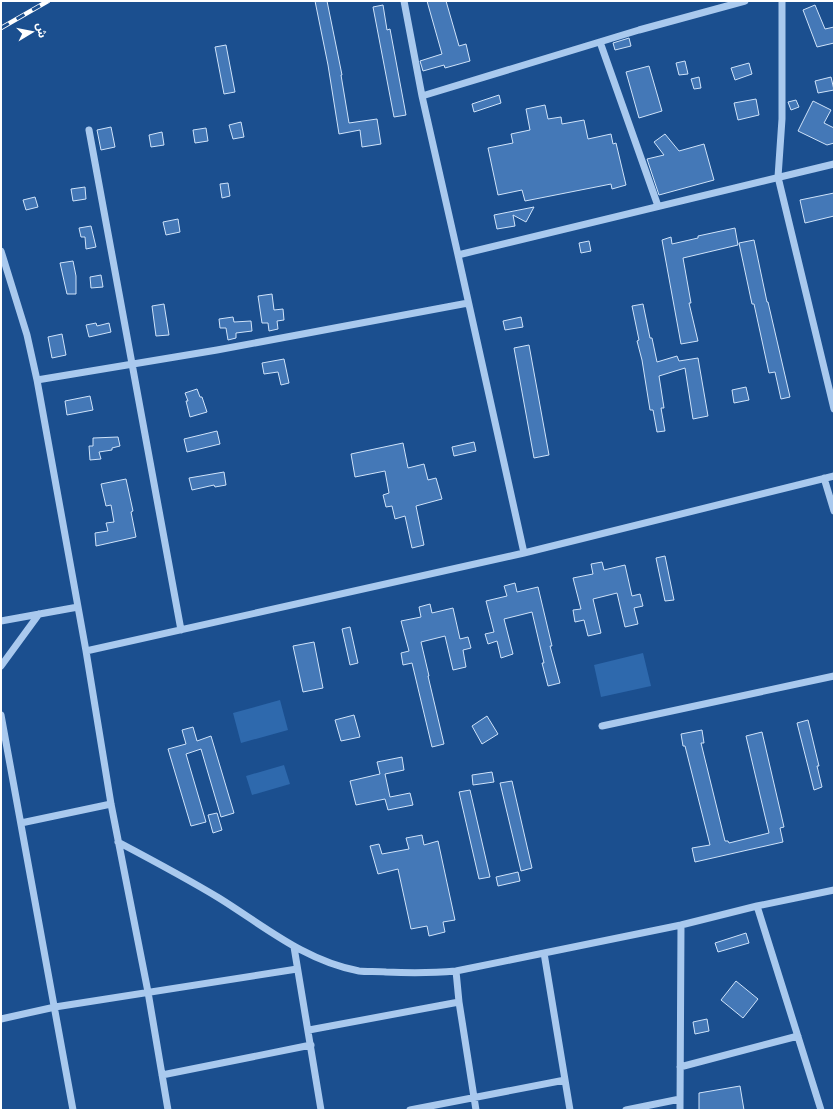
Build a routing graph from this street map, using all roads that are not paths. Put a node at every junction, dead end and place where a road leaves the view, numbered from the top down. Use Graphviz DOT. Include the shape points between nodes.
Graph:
graph roads {
  1 [pos="404,1"];
  2 [pos="745,1"];
  3 [pos="782,1"];
  4 [pos="600,42"];
  5 [pos="422,96"];
  6 [pos="89,130"];
  7 [pos="834,164"];
  8 [pos="778,177"];
  9 [pos="658,206"];
  10 [pos="1,251"];
  11 [pos="458,255"];
  12 [pos="468,304"];
  13 [pos="133,365"];
  14 [pos="37,380"];
  15 [pos="834,409"];
  16 [pos="834,476"];
  17 [pos="824,478"];
  18 [pos="834,511"];
  19 [pos="524,553"];
  20 [pos="78,607"];
  21 [pos="39,614"];
  22 [pos="1,621"];
  23 [pos="181,630"];
  24 [pos="86,651"];
  25 [pos="1,666"];
  26 [pos="834,676"];
  27 [pos="1,715"];
  28 [pos="602,726"];
  29 [pos="111,804"];
  30 [pos="21,822"];
  31 [pos="118,842"];
  32 [pos="834,890"];
  33 [pos="757,906"];
  34 [pos="681,925"];
  35 [pos="294,947"];
  36 [pos="544,954"];
  37 [pos="297,970"];
  38 [pos="456,972"];
  39 [pos="148,992"];
  40 [pos="459,1002"];
  41 [pos="55,1007"];
  42 [pos="1,1019"];
  43 [pos="309,1030"];
  44 [pos="798,1036"];
  45 [pos="311,1045"];
  46 [pos="680,1067"];
  47 [pos="162,1075"];
  48 [pos="564,1080"];
  49 [pos="474,1098"];
  50 [pos="680,1099"];
  51 [pos="74,1110"];
  52 [pos="168,1110"];
  53 [pos="322,1110"];
  54 [pos="410,1110"];
  55 [pos="476,1110"];
  56 [pos="570,1110"];
  57 [pos="626,1110"];
  58 [pos="680,1110"];
  59 [pos="821,1110"];
  1 -- 5 [label="street"];
  2 -- 4 [label="street"];
  3 -- 8 [label="street" via="782,119"];
  4 -- 5 [label="street"];
  4 -- 9 [label="street"];
  5 -- 11 [label="street"];
  6 -- 13 [label="street"];
  7 -- 8 [label="street"];
  8 -- 9 [label="street"];
  8 -- 15 [label="street"];
  9 -- 11 [label="street"];
  10 -- 14 [label="street" via="27,335"];
  11 -- 12 [label="street"];
  12 -- 13 [label="street"];
  12 -- 19 [label="street"];
  13 -- 14 [label="street"];
  13 -- 23 [label="street"];
  14 -- 20 [label="street"];
  16 -- 17 [label="street"];
  17 -- 18 [label="street"];
  17 -- 19 [label="street"];
  19 -- 23 [label="street"];
  20 -- 21 [label="street"];
  20 -- 24 [label="street"];
  21 -- 22 [label="street"];
  21 -- 25 [label="street"];
  23 -- 24 [label="street"];
  24 -- 29 [label="street"];
  26 -- 28 [label="street"];
  27 -- 30 [label="street"];
  29 -- 30 [label="street"];
  29 -- 31 [label="street"];
  30 -- 41 [label="street"];
  31 -- 35 [label="street" via="205,889"];
  31 -- 39 [label="street"];
  32 -- 33 [label="street"];
  33 -- 34 [label="street"];
  33 -- 44 [label="street"];
  34 -- 36 [label="street"];
  34 -- 46 [label="street"];
  35 -- 37 [label="street"];
  35 -- 38 [label="street" via="322,960 359,971"];
  36 -- 38 [label="street"];
  36 -- 48 [label="street"];
  37 -- 39 [label="street"];
  37 -- 43 [label="street"];
  38 -- 40 [label="street"];
  39 -- 41 [label="street"];
  39 -- 47 [label="street"];
  40 -- 43 [label="street"];
  40 -- 49 [label="street"];
  41 -- 42 [label="street"];
  41 -- 51 [label="street"];
  43 -- 45 [label="street"];
  44 -- 46 [label="street"];
  44 -- 59 [label="street"];
  45 -- 47 [label="street"];
  45 -- 53 [label="street"];
  46 -- 50 [label="street"];
  47 -- 52 [label="street"];
  48 -- 49 [label="street"];
  48 -- 56 [label="street"];
  49 -- 54 [label="street"];
  49 -- 55 [label="street"];
  50 -- 57 [label="street"];
  50 -- 58 [label="street"];
}
